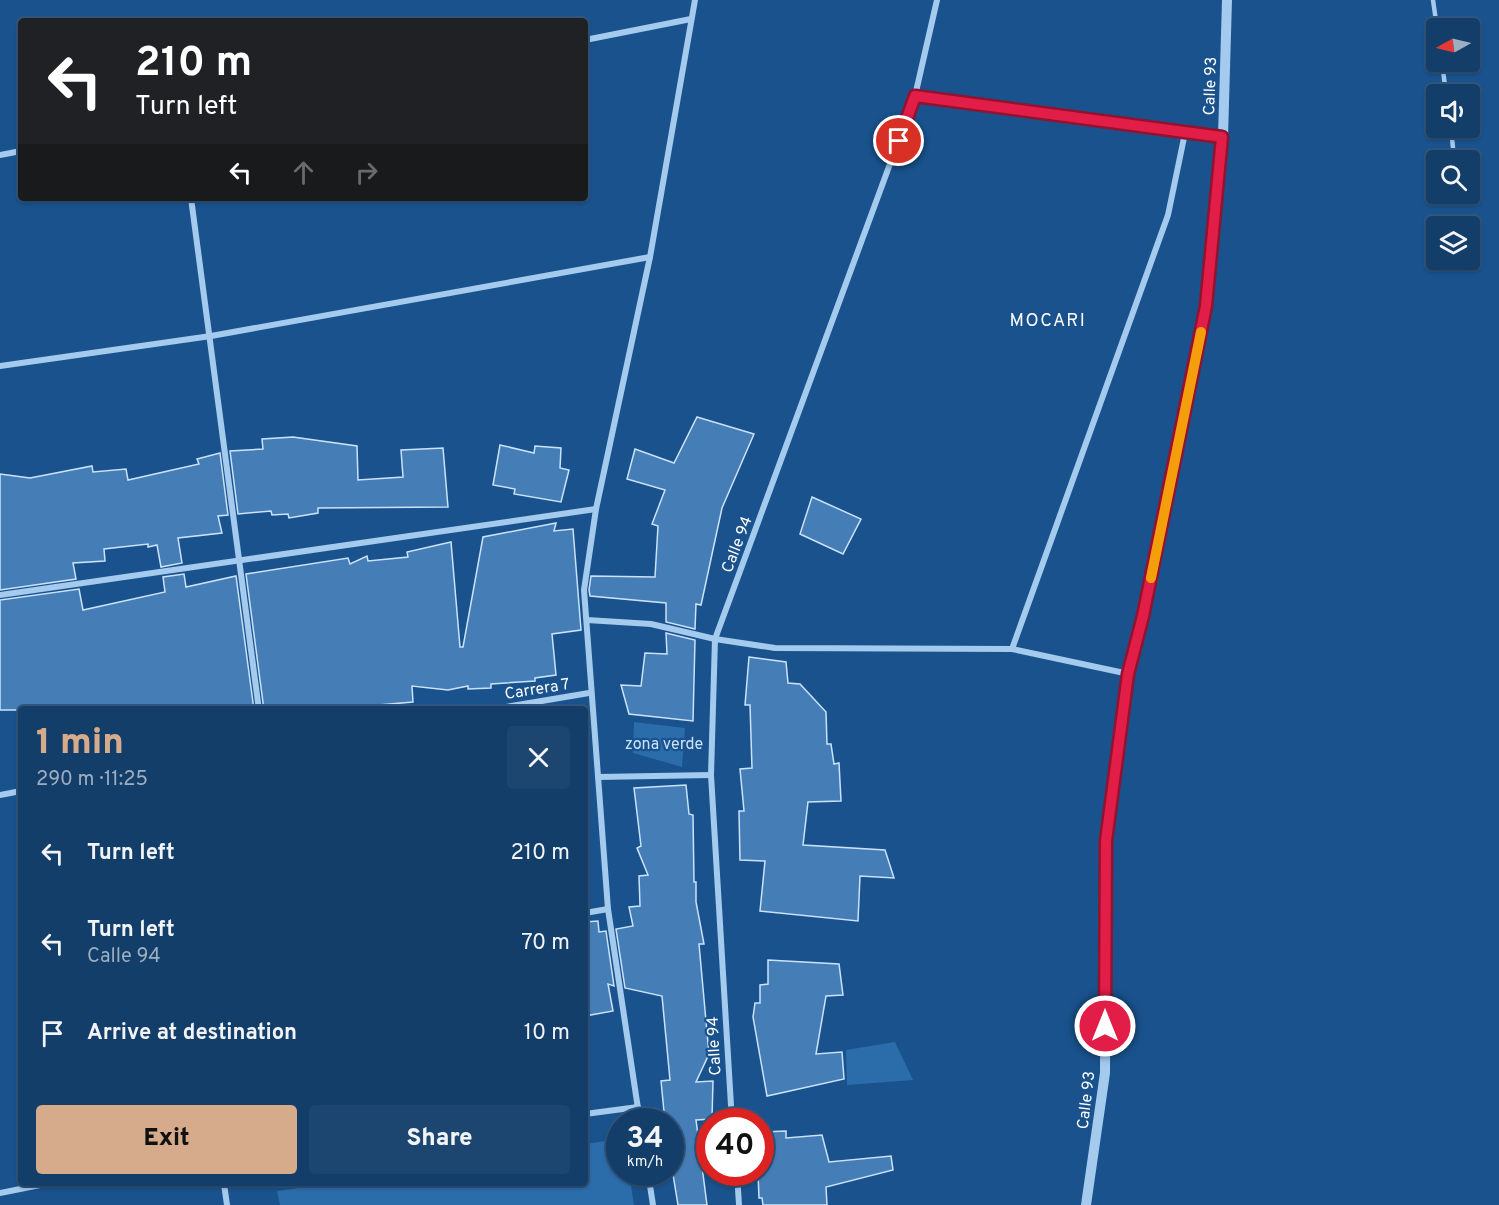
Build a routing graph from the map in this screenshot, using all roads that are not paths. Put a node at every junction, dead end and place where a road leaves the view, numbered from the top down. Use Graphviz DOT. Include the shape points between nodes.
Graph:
graph roads {
  1 [pos="695,0"];
  2 [pos="937,0"];
  3 [pos="1227,0"];
  4 [pos="1433,0"];
  5 [pos="1436,18"];
  6 [pos="691,19"];
  7 [pos="588,39"];
  8 [pos="915,96"];
  9 [pos="1185,133"];
  10 [pos="1222,137"];
  11 [pos="1452,138"];
  12 [pos="1453,148"];
  13 [pos="18,152"];
  14 [pos="0,155"];
  15 [pos="191,201"];
  16 [pos="650,257"];
  17 [pos="211,336"];
  18 [pos="0,366"];
  19 [pos="596,509"];
  20 [pos="237,559"];
  21 [pos="0,595"];
  22 [pos="586,620"];
  23 [pos="715,639"];
  24 [pos="1012,649"];
  25 [pos="1128,674"];
  26 [pos="589,693"];
  27 [pos="258,706"];
  28 [pos="512,706"];
  29 [pos="711,775"];
  30 [pos="598,777"];
  31 [pos="18,792"];
  32 [pos="0,795"];
  33 [pos="608,909"];
  34 [pos="588,912"];
  35 [pos="638,1107"];
  36 [pos="731,1108"];
  37 [pos="588,1114"];
  38 [pos="35,1186"];
  39 [pos="224,1186"];
  40 [pos="650,1186"];
  41 [pos="737,1186"];
  42 [pos="0,1193"];
  43 [pos="227,1205"];
  44 [pos="653,1205"];
  45 [pos="739,1205"];
  46 [pos="1086,1205"];
  1 -- 6 [label="street"];
  2 -- 8 [label="street, Calle 94"];
  3 -- 10 [label="street, Calle 93"];
  4 -- 5 [label="lane"];
  6 -- 7 [label="street"];
  6 -- 16 [label="street"];
  8 -- 9 [label="street"];
  8 -- 23 [label="street, Calle 94"];
  9 -- 10 [label="street"];
  9 -- 24 [label="street" via="1168,215"];
  10 -- 25 [label="street, Calle 93" via="1206,306"];
  11 -- 12 [label="lane"];
  13 -- 14 [label="street"];
  15 -- 17 [label="street"];
  16 -- 17 [label="street"];
  16 -- 19 [label="street"];
  17 -- 18 [label="street"];
  17 -- 20 [label="street"];
  19 -- 20 [label="street"];
  19 -- 22 [label="street" via="585,572"];
  20 -- 21 [label="street"];
  20 -- 27 [label="street"];
  22 -- 23 [label="street" via="651,624"];
  22 -- 26 [label="street"];
  23 -- 24 [label="street" via="816,650"];
  23 -- 29 [label="street, Calle 94"];
  24 -- 25 [label="street"];
  25 -- 46 [label="street, Calle 93" via="1106,841 1105,1073"];
  26 -- 28 [label="street, Carrera 7"];
  26 -- 30 [label="street"];
  29 -- 30 [label="street"];
  29 -- 36 [label="street, Calle 94"];
  30 -- 33 [label="street"];
  31 -- 32 [label="street"];
  33 -- 34 [label="street"];
  33 -- 35 [label="street"];
  35 -- 37 [label="street"];
  38 -- 42 [label="street"];
  39 -- 43 [label="street"];
  40 -- 44 [label="street"];
  41 -- 45 [label="street"];
}
